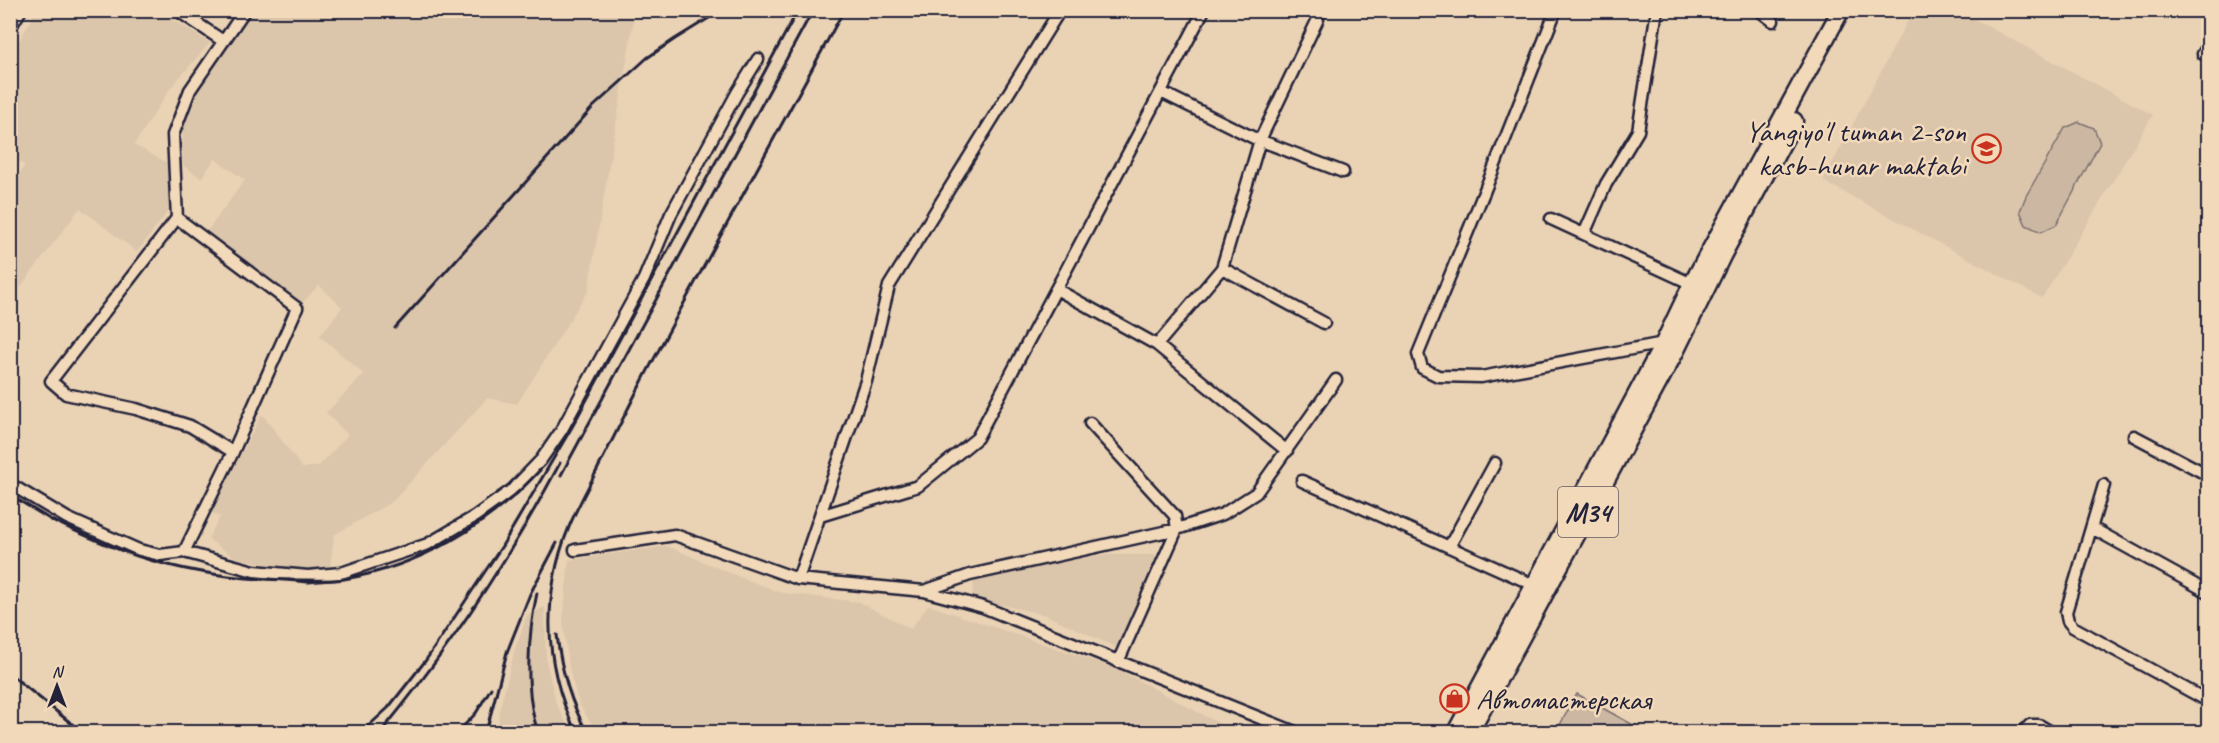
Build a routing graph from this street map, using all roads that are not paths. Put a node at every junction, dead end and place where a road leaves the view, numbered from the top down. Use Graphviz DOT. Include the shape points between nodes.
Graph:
graph roads {
  1 [pos="18,10"];
  2 [pos="177,10"];
  3 [pos="245,10"];
  4 [pos="1060,10"];
  5 [pos="1204,10"];
  6 [pos="1556,10"];
  7 [pos="1657,10"];
  8 [pos="1759,10"];
  9 [pos="1841,10"];
  10 [pos="1853,10"];
  11 [pos="1318,19"];
  12 [pos="1773,21"];
  13 [pos="10,23"];
  14 [pos="223,41"];
  15 [pos="758,59"];
  16 [pos="1161,92"];
  17 [pos="1260,140"];
  18 [pos="1343,172"];
  19 [pos="177,218"];
  20 [pos="1551,219"];
  21 [pos="1584,234"];
  22 [pos="1222,268"];
  23 [pos="1698,287"];
  24 [pos="1056,289"];
  25 [pos="1324,323"];
  26 [pos="1664,344"];
  27 [pos="1157,345"];
  28 [pos="1336,380"];
  29 [pos="1090,423"];
  30 [pos="2134,436"];
  31 [pos="1287,451"];
  32 [pos="233,452"];
  33 [pos="1495,463"];
  34 [pos="2208,474"];
  35 [pos="1302,481"];
  36 [pos="10,484"];
  37 [pos="2104,485"];
  38 [pos="820,516"];
  39 [pos="2092,528"];
  40 [pos="1177,529"];
  41 [pos="1449,547"];
  42 [pos="575,550"];
  43 [pos="184,552"];
  44 [pos="798,579"];
  45 [pos="1534,585"];
  46 [pos="924,591"];
  47 [pos="2208,592"];
  48 [pos="1118,662"];
  49 [pos="2208,700"];
  50 [pos="1295,732"];
  51 [pos="1456,732"];
  52 [pos="1470,732"];
  53 [pos="2023,732"];
  54 [pos="2051,732"];
  1 -- 13 [label="main road"];
  2 -- 14 [label="street"];
  3 -- 14 [label="street"];
  4 -- 38 [label="street" via="889,286 866,381"];
  5 -- 16 [label="street"];
  6 -- 26 [label="street" via="1418,354 1422,368 1438,376 1481,377"];
  7 -- 21 [label="street" via="1638,131 1606,184"];
  8 -- 12 [label="street"];
  9 -- 23 [label="main road, M34"];
  10 -- 23 [label="main road, M34" via="1723,254"];
  11 -- 17 [label="street"];
  14 -- 19 [label="street" via="190,90 173,135"];
  15 -- 43 [label="street" via="671,213 644,279 561,431 541,460 513,489 428,544 341,573 308,576 254,571"];
  16 -- 17 [label="street"];
  16 -- 24 [label="street"];
  17 -- 18 [label="street"];
  17 -- 22 [label="street"];
  19 -- 32 [label="street" via="297,308"];
  19 -- 32 [label="street" via="51,381 66,394 190,426"];
  20 -- 21 [label="street"];
  21 -- 23 [label="street"];
  22 -- 25 [label="street"];
  22 -- 27 [label="street"];
  23 -- 26 [label="main road, M34"];
  23 -- 52 [label="main road, M34" via="1676,350"];
  24 -- 27 [label="street"];
  24 -- 38 [label="street" via="978,438 918,486"];
  26 -- 45 [label="main road, M34"];
  27 -- 31 [label="street"];
  28 -- 31 [label="street"];
  29 -- 40 [label="street" via="1175,516"];
  30 -- 34 [label="street"];
  31 -- 40 [label="street" via="1256,493 1223,514"];
  32 -- 43 [label="street"];
  33 -- 41 [label="street"];
  35 -- 41 [label="street"];
  36 -- 43 [label="street" via="67,518 139,550 160,555"];
  37 -- 39 [label="street"];
  38 -- 44 [label="street"];
  39 -- 47 [label="street"];
  39 -- 49 [label="street" via="2066,612 2068,621"];
  40 -- 46 [label="street" via="970,575"];
  40 -- 48 [label="street"];
  41 -- 45 [label="street"];
  42 -- 44 [label="street" via="675,536"];
  44 -- 46 [label="street"];
  45 -- 51 [label="main road, M34"];
  46 -- 48 [label="street" via="983,607"];
  48 -- 50 [label="street"];
  53 -- 54 [label="street" via="2030,725"];
}
